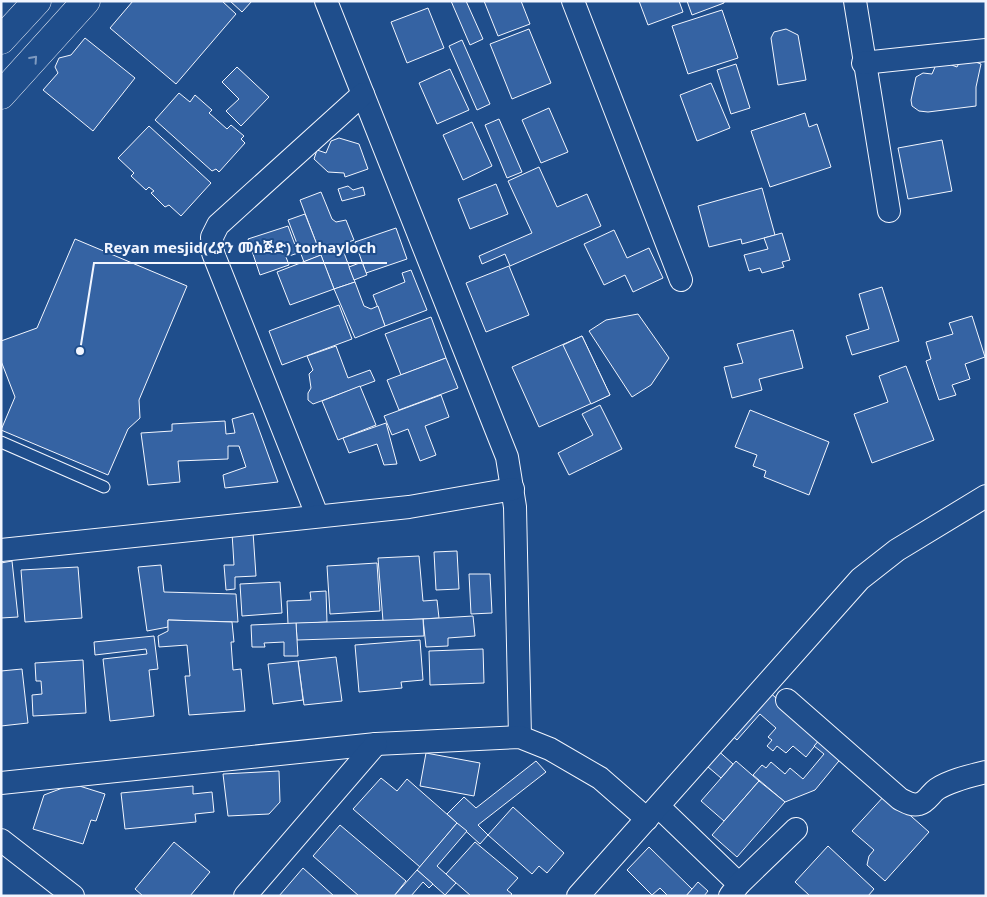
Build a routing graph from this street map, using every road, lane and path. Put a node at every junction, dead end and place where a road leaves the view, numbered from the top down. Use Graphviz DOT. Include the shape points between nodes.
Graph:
graph roads {
  1 [pos="36,1"];
  2 [pos="86,1"];
  3 [pos="326,1"];
  4 [pos="573,1"];
  5 [pos="855,1"];
  6 [pos="1,40"];
  7 [pos="986,50"];
  8 [pos="864,63"];
  9 [pos="363,94"];
  10 [pos="1,95"];
  11 [pos="889,211"];
  12 [pos="681,280"];
  13 [pos="1,442"];
  14 [pos="104,487"];
  15 [pos="513,488"];
  16 [pos="986,496"];
  17 [pos="316,515"];
  18 [pos="1,550"];
  19 [pos="787,700"];
  20 [pos="520,737"];
  21 [pos="376,744"];
  22 [pos="986,772"];
  23 [pos="1,783"];
  24 [pos="653,813"];
  25 [pos="796,829"];
  26 [pos="1,840"];
  27 [pos="735,890"];
  28 [pos="73,896"];
  29 [pos="245,896"];
  30 [pos="578,896"];
  1 -- 6 [label="main road"];
  10 -- 2 [label="main road, one-way"];
  3 -- 9 [label="street"];
  4 -- 12 [label="street"];
  5 -- 8 [label="street"];
  7 -- 8 [label="street"];
  8 -- 11 [label="street"];
  9 -- 15 [label="street" via="507,457"];
  9 -- 17 [label="street" via="218,225 212,237 213,253"];
  13 -- 14 [label="lane"];
  15 -- 17 [label="street" via="409,507"];
  15 -- 20 [label="street"];
  16 -- 24 [label="street" via="896,550 860,579"];
  17 -- 18 [label="street"];
  19 -- 22 [label="street" via="900,800 910,804 924,802 945,784"];
  20 -- 21 [label="street"];
  20 -- 24 [label="street" via="550,749"];
  21 -- 23 [label="street"];
  21 -- 29 [label="street"];
  24 -- 27 [label="street"];
  24 -- 30 [label="street"];
  25 -- 27 [label="street"];
  26 -- 28 [label="street"];
}
